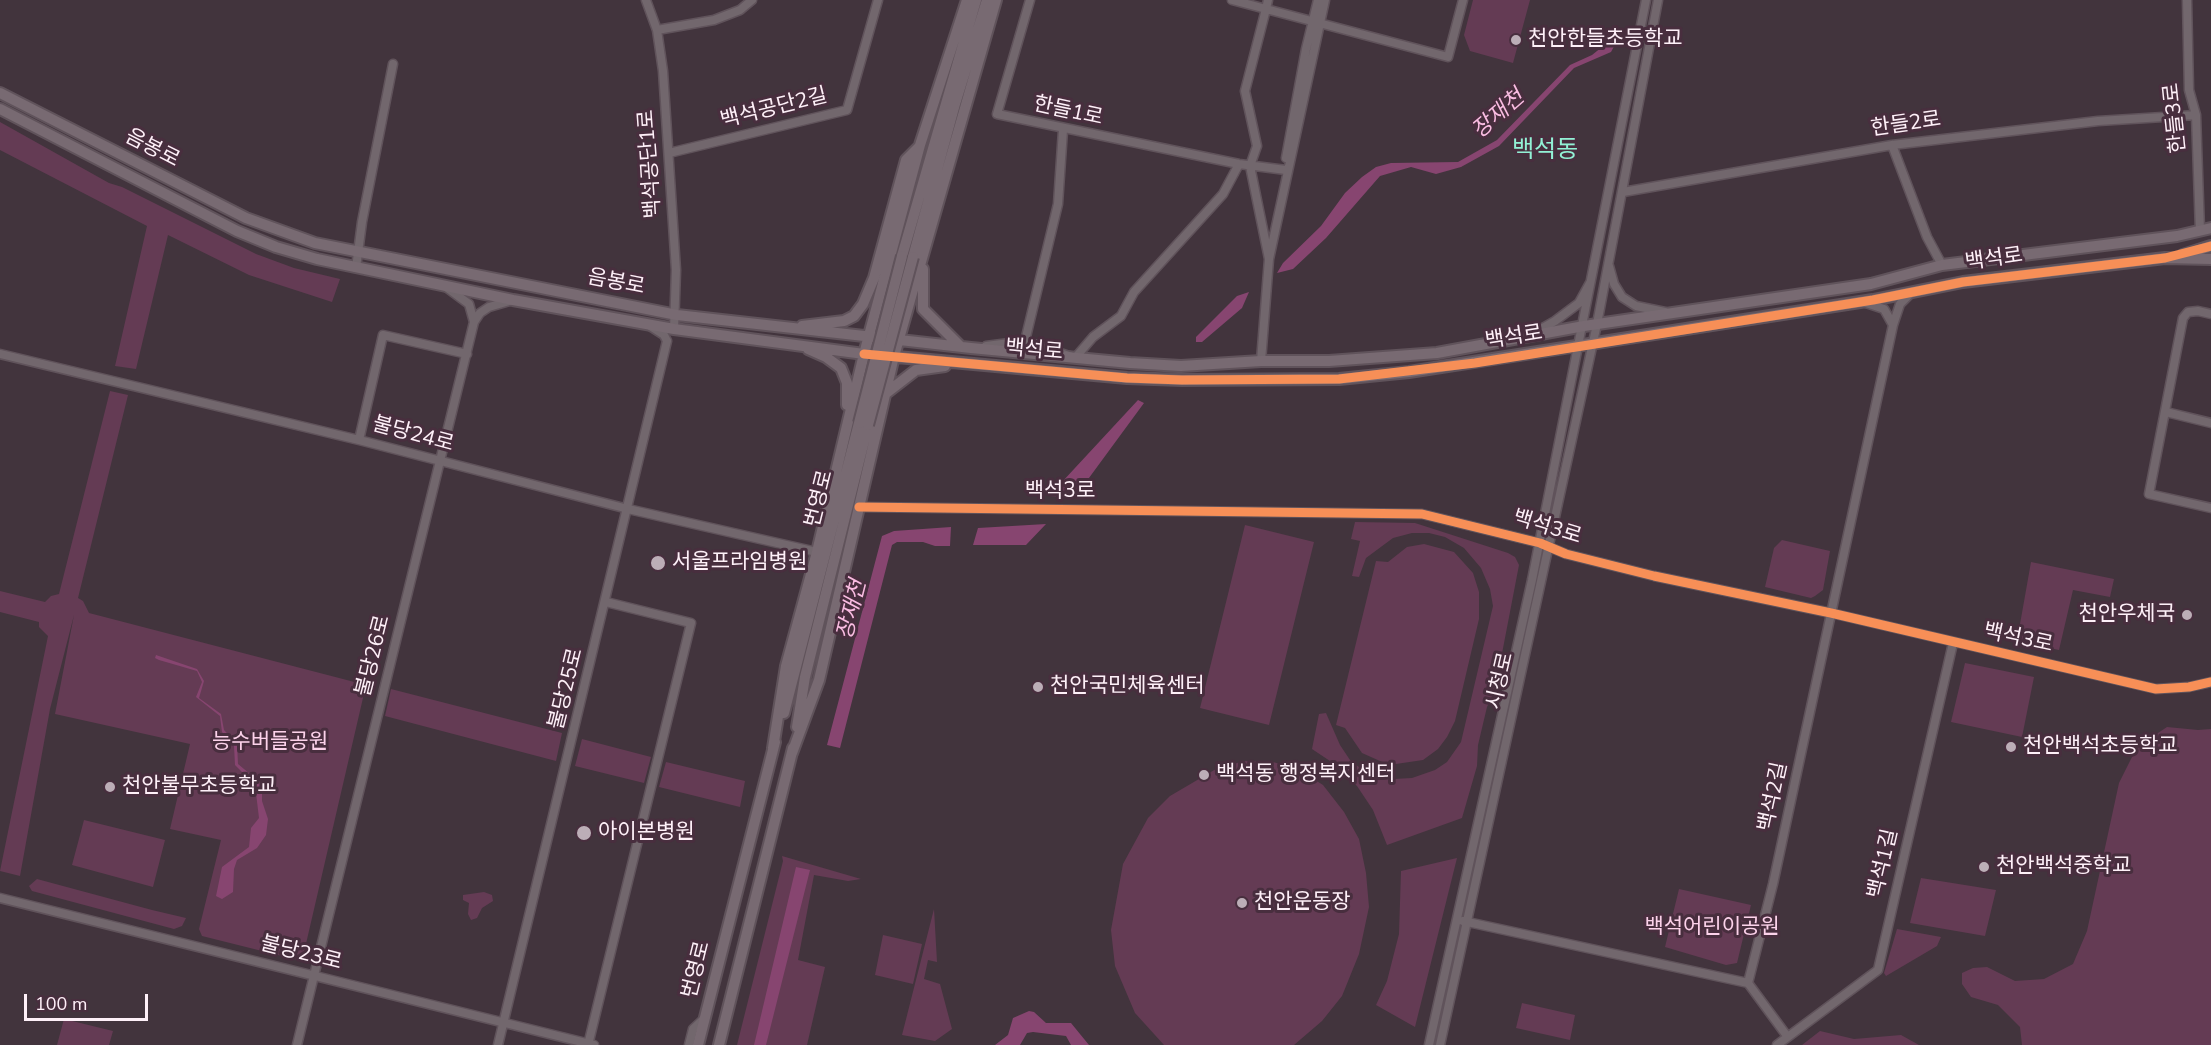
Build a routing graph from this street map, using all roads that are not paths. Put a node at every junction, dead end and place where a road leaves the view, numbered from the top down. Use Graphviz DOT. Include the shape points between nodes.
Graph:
graph roads {
  1 [pos="646,0"];
  2 [pos="752,0"];
  3 [pos="878,0"];
  4 [pos="967,0"];
  5 [pos="976,0"];
  6 [pos="987,0"];
  7 [pos="996,0"];
  8 [pos="1030,0"];
  9 [pos="1232,0"];
  10 [pos="1318,0"];
  11 [pos="1325,0"];
  12 [pos="1462,0"];
  13 [pos="1646,0"];
  14 [pos="1658,0"];
  15 [pos="2187,0"];
  16 [pos="1267,4"];
  17 [pos="1316,21"];
  18 [pos="657,30"];
  19 [pos="393,64"];
  20 [pos="0,93"];
  21 [pos="0,109"];
  22 [pos="2196,115"];
  23 [pos="1063,130"];
  24 [pos="920,145"];
  25 [pos="1892,145"];
  26 [pos="669,153"];
  27 [pos="1239,164"];
  28 [pos="1250,166"];
  29 [pos="1286,170"];
  30 [pos="1623,192"];
  31 [pos="2206,230"];
  32 [pos="2211,245"];
  33 [pos="358,252"];
  34 [pos="913,256"];
  35 [pos="2165,258"];
  36 [pos="1269,259"];
  37 [pos="2211,259"];
  38 [pos="1609,265"];
  39 [pos="1942,265"];
  40 [pos="356,268"];
  41 [pos="887,270"];
  42 [pos="916,278"];
  43 [pos="1593,278"];
  44 [pos="444,285"];
  45 [pos="1912,292"];
  46 [pos="513,300"];
  47 [pos="1860,302"];
  48 [pos="1672,313"];
  49 [pos="2211,314"];
  50 [pos="677,315"];
  51 [pos="474,322"];
  52 [pos="1597,324"];
  53 [pos="647,325"];
  54 [pos="1893,325"];
  55 [pos="1584,326"];
  56 [pos="674,328"];
  57 [pos="792,328"];
  58 [pos="694,331"];
  59 [pos="869,336"];
  60 [pos="1527,336"];
  61 [pos="898,340"];
  62 [pos="667,341"];
  63 [pos="1025,341"];
  64 [pos="790,342"];
  65 [pos="1593,345"];
  66 [pos="1580,346"];
  67 [pos="965,347"];
  68 [pos="0,354"];
  69 [pos="467,354"];
  70 [pos="864,354"];
  71 [pos="894,356"];
  72 [pos="1075,358"];
  73 [pos="1261,361"];
  74 [pos="969,364"];
  75 [pos="855,391"];
  76 [pos="885,394"];
  77 [pos="2166,412"];
  78 [pos="2211,423"];
  79 [pos="863,424"];
  80 [pos="846,432"];
  81 [pos="359,440"];
  82 [pos="439,461"];
  83 [pos="859,507"];
  84 [pos="2211,508"];
  85 [pos="628,509"];
  86 [pos="1540,543"];
  87 [pos="1550,548"];
  88 [pos="816,552"];
  89 [pos="606,602"];
  90 [pos="1831,613"];
  91 [pos="1953,643"];
  92 [pos="2211,682"];
  93 [pos="773,748"];
  94 [pos="792,753"];
  95 [pos="0,898"];
  96 [pos="1456,920"];
  97 [pos="1467,922"];
  98 [pos="314,975"];
  99 [pos="1748,982"];
  100 [pos="705,1018"];
  101 [pos="504,1023"];
  102 [pos="1786,1036"];
  103 [pos="297,1045"];
  104 [pos="498,1045"];
  105 [pos="590,1045"];
  106 [pos="689,1045"];
  107 [pos="698,1045"];
  108 [pos="719,1045"];
  109 [pos="1429,1045"];
  110 [pos="1440,1045"];
  111 [pos="1777,1045"];
  1 -- 18 [label="street, 백석공단1로"];
  2 -- 18 [label="street" via="740,10 714,20"];
  3 -- 26 [label="street, 백석공단2길" via="847,110"];
  4 -- 24 [label="main road"];
  5 -- 34 [label="main road, 번영로"];
  6 -- 34 [label="main road, 번영로"];
  7 -- 34 [label="main road"];
  8 -- 23 [label="street, 한들1로" via="997,114"];
  9 -- 16 [label="street"];
  10 -- 17 [label="street"];
  11 -- 17 [label="street"];
  12 -- 17 [label="street" via="1448,57"];
  13 -- 43 [label="street"];
  14 -- 30 [label="street"];
  15 -- 22 [label="street, 한들3로" via="2189,90"];
  16 -- 17 [label="street"];
  16 -- 28 [label="street" via="1245,91 1257,146"];
  17 -- 29 [label="street"];
  18 -- 26 [label="street, 백석공단1로"];
  19 -- 33 [label="street"];
  20 -- 33 [label="main road, 음봉로" via="268,228"];
  21 -- 40 [label="main road, 음봉로" via="237,231 276,248"];
  22 -- 25 [label="street, 한들2로" via="2087,122"];
  22 -- 31 [label="street, 한들3로"];
  23 -- 27 [label="street, 한들1로"];
  23 -- 63 [label="street, 백석로" via="1058,204"];
  24 -- 41 [label="main road"];
  24 -- 57 [label="main road" via="906,160 874,278 863,304 844,321"];
  25 -- 30 [label="street, 한들2로"];
  25 -- 39 [label="street"];
  26 -- 50 [label="street, 백석공단1로"];
  27 -- 28 [label="street, 한들1로"];
  27 -- 72 [label="street" via="1224,194 1134,292 1121,316 1093,337"];
  28 -- 29 [label="street, 한들1로"];
  28 -- 36 [label="street"];
  29 -- 36 [label="street"];
  30 -- 38 [label="street"];
  31 -- 32 [label="main road"];
  31 -- 39 [label="main road, 백석로"];
  32 -- 35 [label="main road"];
  33 -- 40 [label="street"];
  33 -- 50 [label="main road, 음봉로"];
  34 -- 42 [label="main road"];
  34 -- 67 [label="main road" via="923,309"];
  34 -- 79 [label="main road, 번영로, bridge"];
  35 -- 37 [label="main road, 백석로"];
  35 -- 45 [label="main road, 백석로" via="1963,282"];
  36 -- 73 [label="street"];
  38 -- 48 [label="street" via="1622,297 1636,306"];
  38 -- 52 [label="street"];
  39 -- 48 [label="main road, 백석로" via="1871,284"];
  40 -- 44 [label="main road, 음봉로"];
  41 -- 42 [label="main road" via="888,277 897,285 909,284"];
  41 -- 59 [label="main road"];
  42 -- 61 [label="main road"];
  43 -- 55 [label="street"];
  43 -- 60 [label="street" via="1578,303"];
  44 -- 46 [label="main road, 음봉로"];
  44 -- 51 [label="street" via="469,304"];
  45 -- 47 [label="main road, 백석로"];
  45 -- 54 [label="street, 백석2길" via="1900,304"];
  46 -- 51 [label="street" via="489,307"];
  46 -- 53 [label="main road, 음봉로"];
  47 -- 54 [label="street" via="1884,309"];
  47 -- 65 [label="main road, 백석로"];
  48 -- 52 [label="main road, 백석로"];
  49 -- 77 [label="street" via="2198,310 2183,318"];
  50 -- 56 [label="street, 백석공단1로"];
  50 -- 57 [label="main road, 음봉로"];
  51 -- 69 [label="street, 불당26로"];
  52 -- 55 [label="main road, 백석로"];
  52 -- 65 [label="street, 시청로"];
  53 -- 56 [label="main road, 음봉로"];
  53 -- 62 [label="street"];
  54 -- 90 [label="street, 백석2길"];
  55 -- 60 [label="main road, 백석로"];
  55 -- 66 [label="street, 시청로"];
  56 -- 58 [label="main road, 음봉로"];
  57 -- 59 [label="main road, 음봉로"];
  58 -- 62 [label="street"];
  58 -- 64 [label="main road, 음봉로"];
  59 -- 61 [label="main road, 백석로"];
  59 -- 70 [label="main road"];
  60 -- 73 [label="main road, 백석로" via="1387,358"];
  61 -- 67 [label="main road, 백석로"];
  61 -- 71 [label="main road"];
  62 -- 85 [label="street, 불당25로"];
  63 -- 67 [label="street"];
  63 -- 72 [label="street"];
  64 -- 70 [label="main road, 음봉로"];
  64 -- 80 [label="main road" via="836,362 846,375"];
  65 -- 66 [label="main road, 백석로"];
  65 -- 87 [label="street, 시청로"];
  66 -- 74 [label="main road, 백석로" via="1409,372 1339,378 1182,380"];
  66 -- 86 [label="street, 시청로"];
  67 -- 72 [label="main road, 백석로"];
  68 -- 81 [label="street, 불당24로"];
  69 -- 81 [label="street" via="383,335"];
  69 -- 82 [label="street, 불당26로"];
  70 -- 71 [label="main road, 백석로"];
  70 -- 75 [label="main road"];
  71 -- 74 [label="main road, 백석로"];
  71 -- 76 [label="main road"];
  72 -- 73 [label="main road, 백석로" via="1181,366"];
  74 -- 76 [label="main road" via="916,369"];
  75 -- 76 [label="main road" via="873,382 883,387"];
  75 -- 80 [label="main road"];
  76 -- 83 [label="main road"];
  77 -- 78 [label="street"];
  77 -- 84 [label="street" via="2149,494"];
  79 -- 93 [label="main road, 번영로"];
  79 -- 94 [label="main road, 번영로" via="805,677"];
  80 -- 88 [label="main road"];
  81 -- 82 [label="street, 불당24로"];
  82 -- 85 [label="street, 불당24로"];
  82 -- 98 [label="street, 불당26로"];
  83 -- 86 [label="street, 백석3로" via="1422,514"];
  83 -- 94 [label="main road" via="819,680"];
  85 -- 88 [label="street, 불당24로"];
  85 -- 89 [label="street, 불당25로"];
  86 -- 87 [label="street, 백석3로"];
  86 -- 96 [label="street, 시청로"];
  87 -- 90 [label="street, 백석3로" via="1654,576"];
  87 -- 97 [label="street, 시청로"];
  88 -- 93 [label="main road" via="786,666"];
  89 -- 101 [label="street, 불당25로"];
  89 -- 105 [label="street" via="691,623"];
  90 -- 91 [label="street, 백석3로"];
  90 -- 99 [label="street, 백석2길"];
  91 -- 92 [label="street, 백석3로" via="2156,689"];
  91 -- 102 [label="street, 백석1길" via="1878,970"];
  93 -- 100 [label="main road, 번영로"];
  94 -- 108 [label="main road, 번영로"];
  95 -- 98 [label="street, 불당23로"];
  96 -- 97 [label="street"];
  96 -- 109 [label="street, 시청로"];
  97 -- 99 [label="street"];
  97 -- 110 [label="street, 시청로"];
  98 -- 101 [label="street, 불당23로"];
  98 -- 103 [label="street, 불당26로"];
  99 -- 102 [label="street"];
  100 -- 106 [label="street" via="693,1029"];
  100 -- 107 [label="main road, 번영로"];
  101 -- 104 [label="street, 불당25로"];
  101 -- 105 [label="street, 불당23로"];
  102 -- 111 [label="street, 백석1길"];
}
